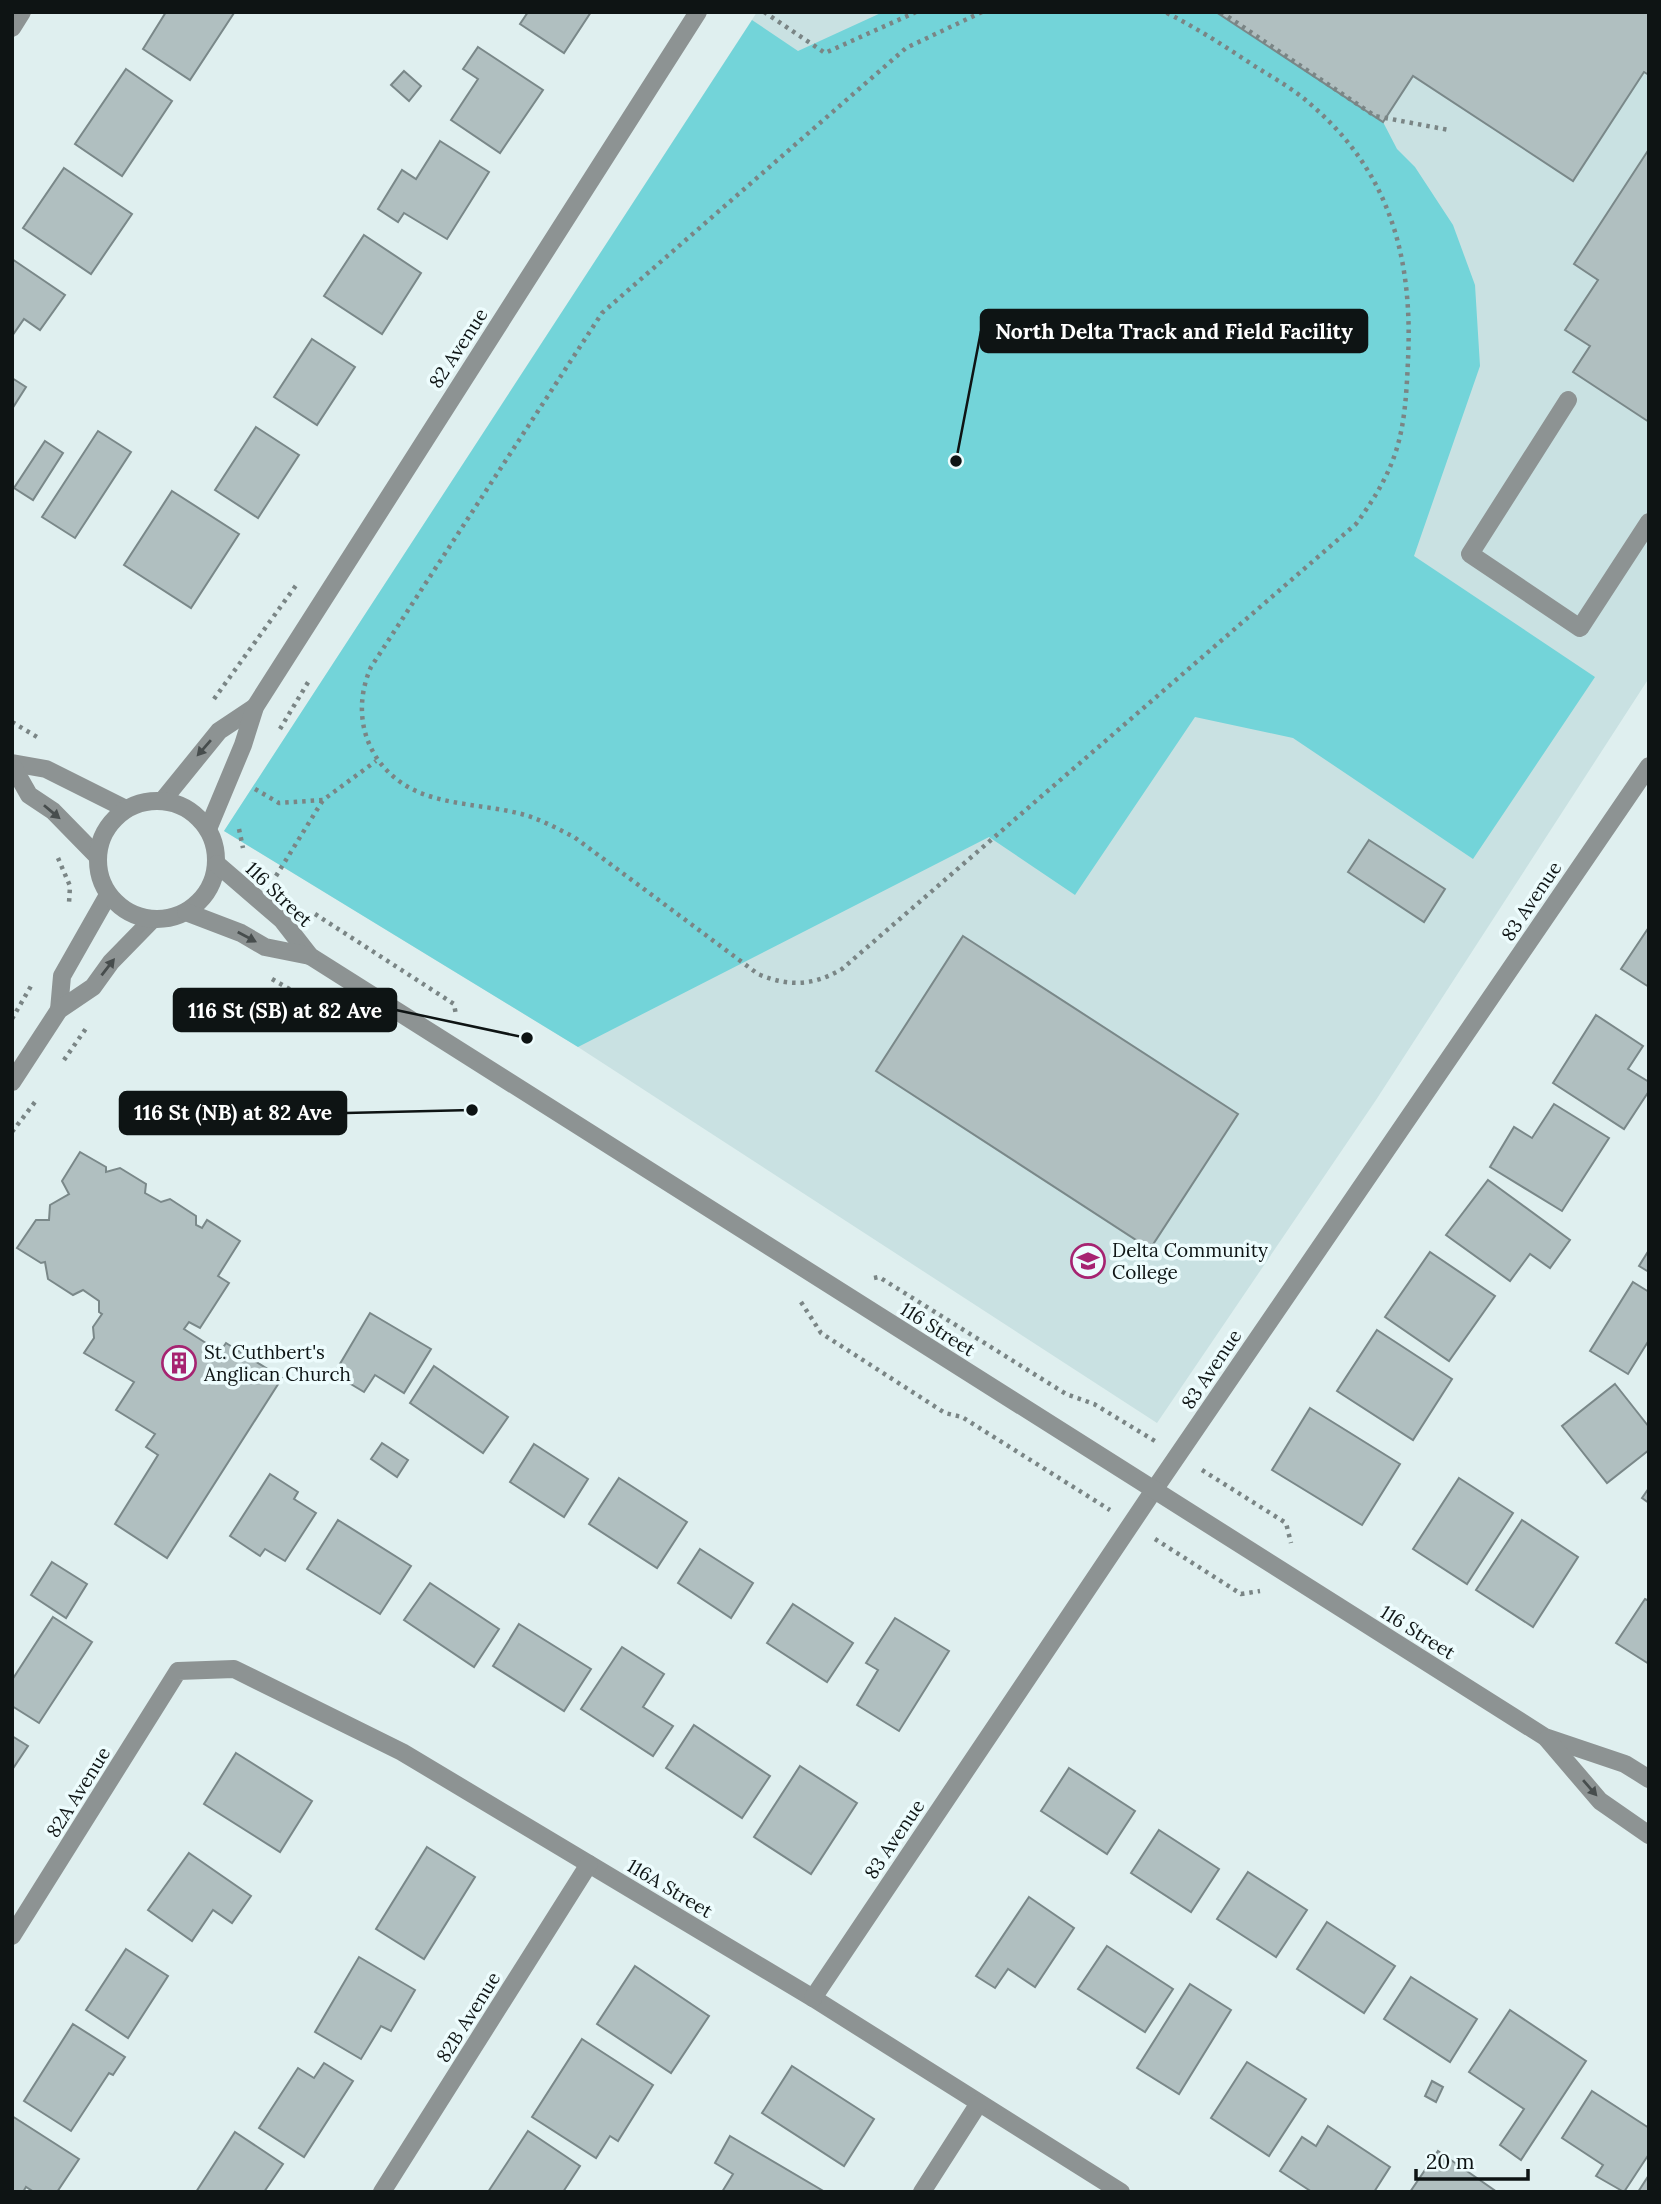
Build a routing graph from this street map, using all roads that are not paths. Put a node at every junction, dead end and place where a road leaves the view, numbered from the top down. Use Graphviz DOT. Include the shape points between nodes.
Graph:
graph roads {
  1 [pos="22,12"];
  2 [pos="698,12"];
  3 [pos="12,28"];
  4 [pos="1568,400"];
  5 [pos="1649,522"];
  6 [pos="255,707"];
  7 [pos="12,764"];
  8 [pos="1649,766"];
  9 [pos="163,800"];
  10 [pos="126,808"];
  11 [pos="208,829"];
  12 [pos="97,856"];
  13 [pos="217,864"];
  14 [pos="108,895"];
  15 [pos="186,912"];
  16 [pos="153,919"];
  17 [pos="310,956"];
  18 [pos="59,1010"];
  19 [pos="12,1082"];
  20 [pos="1154,1490"];
  21 [pos="178,1671"];
  22 [pos="1545,1737"];
  23 [pos="1649,1779"];
  24 [pos="1649,1835"];
  25 [pos="589,1864"];
  26 [pos="12,1936"];
  27 [pos="813,1998"];
  28 [pos="979,2103"];
  29 [pos="382,2192"];
  30 [pos="922,2192"];
  31 [pos="1122,2192"];
  1 -- 3 [label="street"];
  2 -- 6 [label="street, 82 Avenue"];
  4 -- 5 [label="street" via="1470,554 1580,628"];
  6 -- 9 [label="street, 82 Avenue, one-way" via="219,731"];
  6 -- 11 [label="street, 82 Avenue"];
  7 -- 10 [label="street" via="46,769"];
  7 -- 12 [label="street, one-way" via="29,795 53,811"];
  8 -- 20 [label="street, 83 Avenue"];
  9 -- 10 [label="street"];
  9 -- 11 [label="street" via="181,804"];
  10 -- 12 [label="street" via="111,821"];
  11 -- 13 [label="street"];
  12 -- 14 [label="street"];
  13 -- 15 [label="street" via="202,900"];
  13 -- 17 [label="street, 116 Street" via="282,920"];
  14 -- 16 [label="street" via="121,908"];
  14 -- 18 [label="street" via="62,976"];
  15 -- 16 [label="street"];
  15 -- 17 [label="street, 116 Street, one-way" via="265,947"];
  18 -- 16 [label="street, one-way" via="93,987"];
  17 -- 20 [label="street, 116 Street"];
  18 -- 19 [label="street"];
  20 -- 22 [label="street, 116 Street"];
  20 -- 27 [label="street, 83 Avenue"];
  21 -- 25 [label="street, 116A Street" via="234,1669 402,1752"];
  21 -- 26 [label="street, 82A Avenue"];
  22 -- 23 [label="street, 116 Street" via="1625,1764"];
  22 -- 24 [label="street, 116 Street, one-way" via="1601,1801"];
  25 -- 27 [label="street, 116A Street"];
  25 -- 29 [label="street, 82B Avenue"];
  27 -- 28 [label="street, 116A Street"];
  28 -- 30 [label="street"];
  28 -- 31 [label="street, 116A Street"];
}
